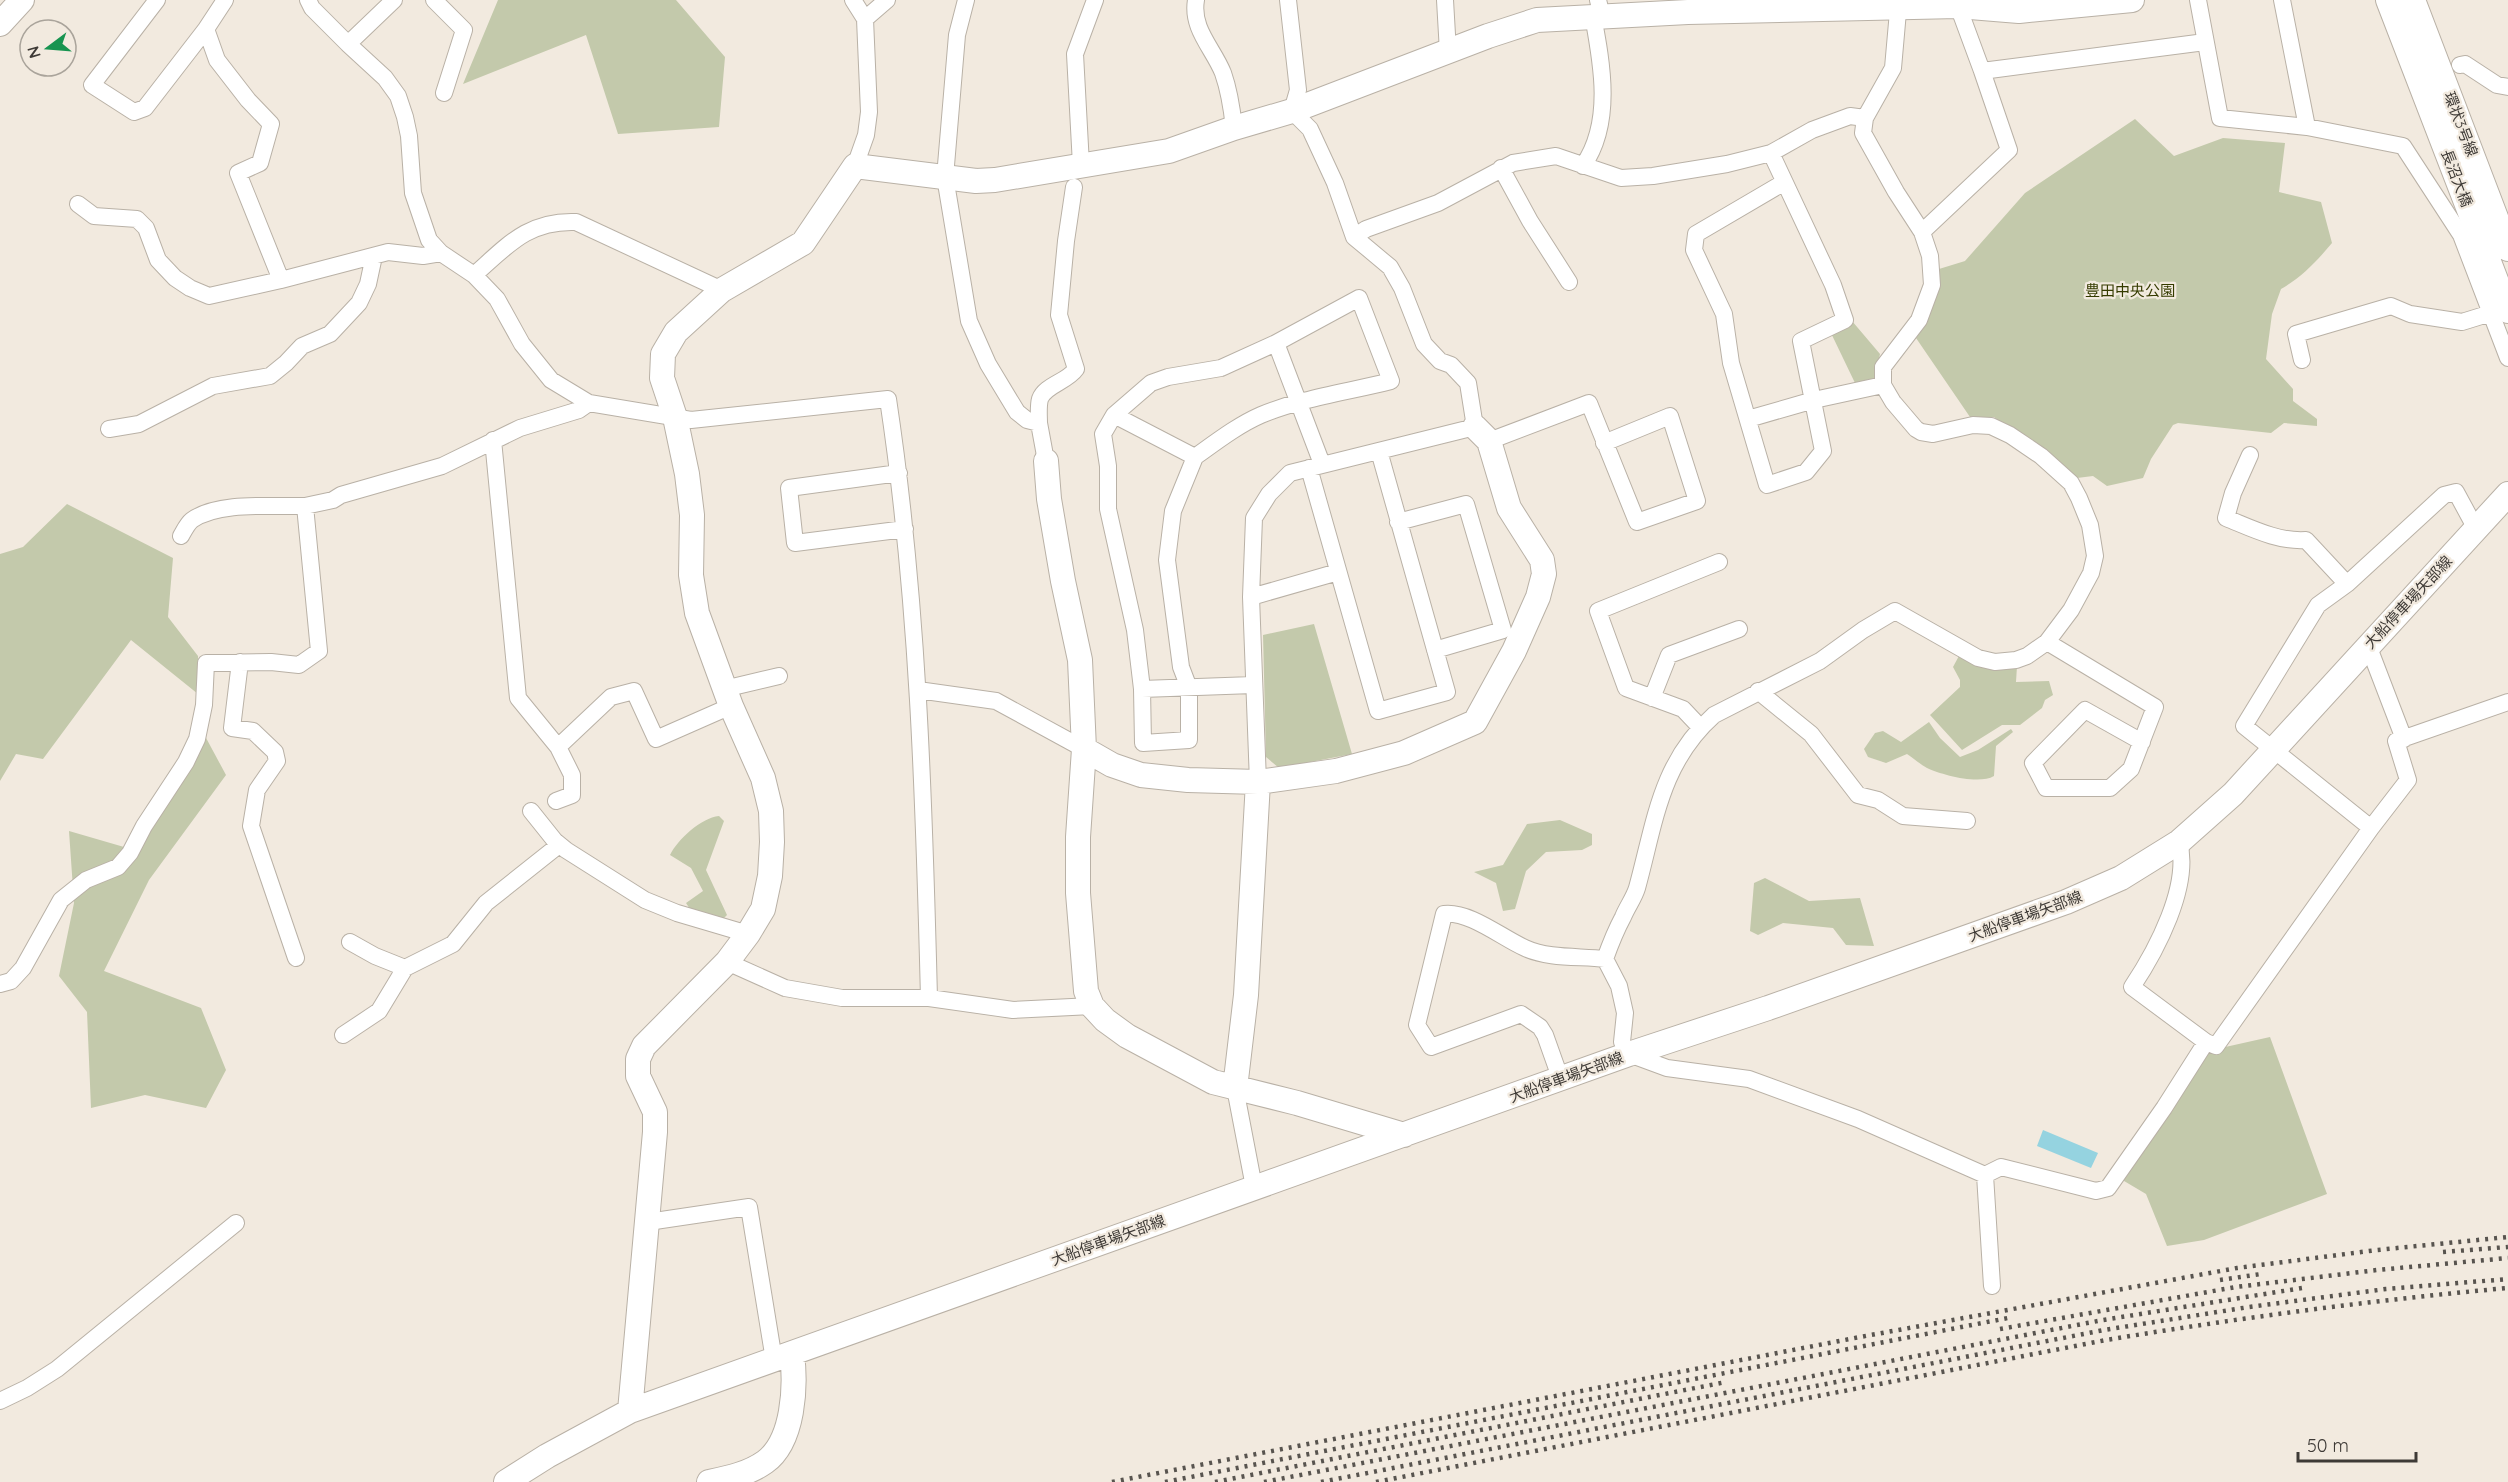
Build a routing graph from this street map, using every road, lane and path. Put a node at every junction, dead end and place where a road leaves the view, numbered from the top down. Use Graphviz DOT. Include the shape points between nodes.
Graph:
graph roads {
  1 [pos="22,0"];
  2 [pos="157,0"];
  3 [pos="225,0"];
  4 [pos="308,0"];
  5 [pos="394,0"];
  6 [pos="434,0"];
  7 [pos="853,0"];
  8 [pos="887,0"];
  9 [pos="966,0"];
  10 [pos="1095,0"];
  11 [pos="1196,0"];
  12 [pos="1288,0"];
  13 [pos="1445,0"];
  14 [pos="1982,0"];
  15 [pos="2132,0"];
  16 [pos="2198,0"];
  17 [pos="2282,0"];
  18 [pos="2388,0"];
  19 [pos="2413,0"];
  20 [pos="1959,3"];
  21 [pos="1899,4"];
  22 [pos="1597,10"];
  23 [pos="865,19"];
  24 [pos="0,24"];
  25 [pos="206,29"];
  26 [pos="2205,42"];
  27 [pos="348,44"];
  28 [pos="1448,52"];
  29 [pos="2460,65"];
  30 [pos="1982,71"];
  31 [pos="2508,87"];
  32 [pos="444,93"];
  33 [pos="1292,111"];
  34 [pos="1865,118"];
  35 [pos="2307,127"];
  36 [pos="1234,128"];
  37 [pos="1771,153"];
  38 [pos="855,166"];
  39 [pos="1583,166"];
  40 [pos="1501,168"];
  41 [pos="1078,176"];
  42 [pos="945,177"];
  43 [pos="1783,183"];
  44 [pos="78,204"];
  45 [pos="1922,232"];
  46 [pos="1354,237"];
  47 [pos="2508,249"];
  48 [pos="441,253"];
  49 [pos="374,256"];
  50 [pos="474,275"];
  51 [pos="281,280"];
  52 [pos="1569,282"];
  53 [pos="722,290"];
  54 [pos="2500,312"];
  55 [pos="1276,343"];
  56 [pos="2508,358"];
  57 [pos="2302,360"];
  58 [pos="1883,385"];
  59 [pos="1814,400"];
  60 [pos="589,403"];
  61 [pos="1300,403"];
  62 [pos="1114,415"];
  63 [pos="675,417"];
  64 [pos="1748,419"];
  65 [pos="1039,423"];
  66 [pos="109,429"];
  67 [pos="1482,434"];
  68 [pos="493,440"];
  69 [pos="1604,443"];
  70 [pos="1379,451"];
  71 [pos="2250,455"];
  72 [pos="1195,457"];
  73 [pos="1046,461"];
  74 [pos="1315,466"];
  75 [pos="899,473"];
  76 [pos="2508,494"];
  77 [pos="305,506"];
  78 [pos="1398,522"];
  79 [pos="905,529"];
  80 [pos="2476,529"];
  81 [pos="181,536"];
  82 [pos="1719,562"];
  83 [pos="1338,572"];
  84 [pos="2347,584"];
  85 [pos="1251,597"];
  86 [pos="1739,629"];
  87 [pos="2047,642"];
  88 [pos="2368,645"];
  89 [pos="1435,650"];
  90 [pos="240,662"];
  91 [pos="779,676"];
  92 [pos="1253,684"];
  93 [pos="1189,688"];
  94 [pos="1142,689"];
  95 [pos="918,690"];
  96 [pos="1758,691"];
  97 [pos="727,698"];
  98 [pos="1652,698"];
  99 [pos="2508,702"];
  100 [pos="1700,727"];
  101 [pos="2404,739"];
  102 [pos="2142,742"];
  103 [pos="558,747"];
  104 [pos="1084,749"];
  105 [pos="2273,751"];
  106 [pos="1258,782"];
  107 [pos="556,801"];
  108 [pos="531,811"];
  109 [pos="1968,821"];
  110 [pos="2371,828"];
  111 [pos="2179,842"];
  112 [pos="559,845"];
  113 [pos="748,934"];
  114 [pos="351,942"];
  115 [pos="296,958"];
  116 [pos="1605,959"];
  117 [pos="727,962"];
  118 [pos="405,968"];
  119 [pos="0,984"];
  120 [pos="929,999"];
  121 [pos="1092,1006"];
  122 [pos="343,1035"];
  123 [pos="2206,1042"];
  124 [pos="1629,1054"];
  125 [pos="1561,1080"];
  126 [pos="1235,1088"];
  127 [pos="1404,1135"];
  128 [pos="1985,1175"];
  129 [pos="1254,1187"];
  130 [pos="648,1222"];
  131 [pos="236,1223"];
  132 [pos="1992,1286"];
  133 [pos="783,1357"];
  134 [pos="0,1401"];
  135 [pos="630,1411"];
  136 [pos="506,1482"];
  137 [pos="709,1482"];
  1 -- 24 [label="street"];
  2 -- 25 [label="street" via="92,85 109,98 134,112 145,108"];
  3 -- 25 [label="street"];
  4 -- 27 [label="street"];
  5 -- 27 [label="street"];
  6 -- 32 [label="street" via="464,30"];
  7 -- 23 [label="street"];
  8 -- 23 [label="street"];
  9 -- 42 [label="street" via="957,35"];
  10 -- 41 [label="street" via="1075,54"];
  11 -- 36 [label="street" via="1194,11 1201,34 1222,72"];
  12 -- 33 [label="street" via="1298,90"];
  13 -- 28 [label="street"];
  14 -- 20 [label="street"];
  15 -- 20 [label="street" via="2019,11"];
  16 -- 26 [label="street"];
  17 -- 35 [label="street"];
  18 -- 54 [label="street, 長沼大橋"];
  19 -- 47 [label="street, 環状3号線"];
  20 -- 21 [label="street"];
  20 -- 30 [label="street"];
  21 -- 22 [label="street"];
  21 -- 34 [label="street" via="1893,68"];
  22 -- 28 [label="street" via="1537,20"];
  22 -- 39 [label="street" via="1602,64 1600,124 1593,151"];
  23 -- 38 [label="street" via="869,112"];
  25 -- 51 [label="street" via="217,60 271,124 260,163 238,173"];
  26 -- 30 [label="street"];
  26 -- 35 [label="street" via="2220,118"];
  27 -- 48 [label="street" via="385,78 398,96 405,117 418,212 429,240"];
  28 -- 33 [label="street"];
  29 -- 31 [label="street"];
  30 -- 45 [label="street" via="2009,150"];
  33 -- 36 [label="street"];
  33 -- 46 [label="street" via="1310,129"];
  34 -- 37 [label="street" via="1850,116 1812,130"];
  34 -- 45 [label="street" via="1863,133"];
  35 -- 54 [label="street" via="2403,146 2461,235"];
  36 -- 41 [label="street"];
  37 -- 39 [label="street" via="1653,176 1621,178"];
  37 -- 43 [label="street"];
  38 -- 42 [label="street"];
  38 -- 53 [label="street" via="803,243"];
  39 -- 40 [label="street" via="1556,156"];
  40 -- 46 [label="street" via="1438,203"];
  40 -- 52 [label="street"];
  41 -- 42 [label="street" via="976,181"];
  41 -- 65 [label="street" via="1066,241 1059,315 1076,369 1040,399"];
  42 -- 65 [label="street" via="969,321 987,364 1017,412"];
  43 -- 59 [label="street" via="1833,285 1845,320 1801,341"];
  43 -- 64 [label="street" via="1696,234 1694,250 1724,314 1731,363"];
  44 -- 51 [label="street" via="94,216 137,219 146,228 158,260 189,288 209,296"];
  45 -- 58 [label="street" via="1932,269 1930,296 1913,330 1883,367"];
  46 -- 67 [label="street" via="1390,267 1424,344 1468,383"];
  48 -- 49 [label="street" via="423,256 388,252"];
  48 -- 50 [label="street"];
  49 -- 51 [label="street"];
  49 -- 66 [label="street" via="359,303 330,334 302,346 270,376 213,386 139,424"];
  50 -- 53 [label="street" via="530,229 556,221 576,222"];
  50 -- 60 [label="street" via="497,299 537,365 551,380"];
  53 -- 63 [label="street" via="676,332 663,354 663,378"];
  54 -- 56 [label="street"];
  54 -- 57 [label="street" via="2462,322 2410,314 2391,306 2296,334"];
  55 -- 61 [label="street"];
  55 -- 61 [label="street" via="1359,298 1365,309 1391,381"];
  55 -- 62 [label="street" via="1221,368 1151,383"];
  58 -- 59 [label="street"];
  58 -- 87 [label="street" via="1921,432 1933,434 1973,425 1991,426 2041,456 2071,483 2086,513 2095,556 2091,573 2071,610"];
  59 -- 64 [label="street"];
  59 -- 64 [label="street" via="1822,452 1806,472 1767,485"];
  60 -- 63 [label="street"];
  60 -- 68 [label="street"];
  61 -- 72 [label="street" via="1260,416"];
  61 -- 74 [label="street"];
  62 -- 72 [label="street"];
  62 -- 94 [label="street" via="1103,434 1108,509 1135,630"];
  63 -- 75 [label="street" via="691,420 888,399"];
  63 -- 97 [label="street" via="692,515 691,575 697,613"];
  65 -- 73 [label="street"];
  67 -- 69 [label="street" via="1589,403"];
  67 -- 70 [label="street"];
  67 -- 106 [label="street" via="1509,508 1542,560 1544,574 1514,651 1475,722 1404,753 1336,771"];
  68 -- 77 [label="street" via="442,466"];
  68 -- 103 [label="street" via="518,698"];
  69 -- 69 [label="street" via="1637,522 1697,501 1670,417"];
  70 -- 74 [label="street"];
  70 -- 78 [label="street"];
  71 -- 84 [label="street" via="2226,518 2294,541 2306,540"];
  72 -- 93 [label="street" via="1173,511 1167,560 1181,667"];
  73 -- 104 [label="street" via="1049,500 1080,660"];
  74 -- 83 [label="street"];
  74 -- 85 [label="street" via="1290,473 1269,494 1254,518"];
  75 -- 79 [label="street"];
  75 -- 79 [label="street" via="789,488 795,543"];
  76 -- 80 [label="street, 大船停車場矢部線"];
  77 -- 81 [label="street" via="224,509 190,522"];
  77 -- 90 [label="street" via="319,651 299,665"];
  78 -- 89 [label="street"];
  78 -- 89 [label="street" via="1466,504 1503,630"];
  79 -- 95 [label="street"];
  80 -- 84 [label="street" via="2456,492 2444,495"];
  80 -- 88 [label="street, 大船停車場矢部線"];
  82 -- 98 [label="street" via="1598,611 1626,688"];
  83 -- 85 [label="street"];
  83 -- 89 [label="street" via="1378,711 1447,692"];
  84 -- 105 [label="street" via="2318,605 2244,726"];
  85 -- 92 [label="street"];
  86 -- 98 [label="street" via="1669,655"];
  87 -- 96 [label="street" via="2016,660 1985,661 1895,611 1820,661"];
  87 -- 102 [label="street" via="2155,707"];
  88 -- 101 [label="street"];
  88 -- 105 [label="street, 大船停車場矢部線"];
  90 -- 115 [label="street" via="232,728 253,731 275,752 277,761 257,790 251,826"];
  90 -- 119 [label="street" via="206,663 197,739 130,853 118,867 86,880 60,900 23,968 11,981"];
  91 -- 97 [label="street"];
  92 -- 93 [label="street"];
  92 -- 106 [label="street"];
  93 -- 94 [label="street"];
  93 -- 94 [label="street" via="1190,740 1143,743"];
  95 -- 104 [label="street" via="996,701"];
  95 -- 120 [label="street"];
  96 -- 100 [label="street"];
  96 -- 109 [label="street" via="1811,734 1858,795 1878,800 1903,816"];
  97 -- 103 [label="street" via="656,739 634,691 611,697"];
  97 -- 113 [label="street" via="763,778 771,811 770,876 763,909"];
  98 -- 100 [label="street" via="1683,709"];
  99 -- 101 [label="street"];
  100 -- 116 [label="street" via="1664,787 1636,891"];
  101 -- 110 [label="street" via="2396,741 2408,780"];
  102 -- 102 [label="street" via="2131,769 2110,788 2046,788 2033,763 2085,710"];
  103 -- 107 [label="street" via="572,775 572,795"];
  104 -- 106 [label="street" via="1141,775"];
  104 -- 121 [label="street" via="1078,893 1086,991"];
  105 -- 110 [label="street"];
  105 -- 111 [label="street, 大船停車場矢部線" via="2233,794"];
  106 -- 126 [label="street" via="1246,995"];
  108 -- 112 [label="street"];
  110 -- 123 [label="street" via="2216,1046"];
  111 -- 123 [label="street" via="2183,856 2181,878 2152,958 2132,987"];
  111 -- 124 [label="street, 大船停車場矢部線" via="2121,878 2066,902"];
  112 -- 113 [label="street" via="645,900"];
  112 -- 118 [label="street" via="486,903 453,944"];
  113 -- 117 [label="street"];
  114 -- 118 [label="street"];
  116 -- 124 [label="street" via="1625,1013 1622,1042"];
  116 -- 125 [label="street" via="1526,949 1454,913 1444,914 1417,1025 1431,1047 1521,1014 1545,1035"];
  117 -- 120 [label="street" via="784,988 842,998"];
  117 -- 130 [label="street" via="644,1046 638,1059 638,1076 655,1112"];
  118 -- 122 [label="street" via="380,1011"];
  120 -- 121 [label="street" via="1013,1010"];
  121 -- 126 [label="street" via="1112,1025 1157,1054 1213,1082"];
  123 -- 128 [label="street" via="2108,1188 2097,1191 2001,1167"];
  124 -- 125 [label="street, 大船停車場矢部線"];
  124 -- 128 [label="street" via="1667,1068 1749,1079 1858,1119"];
  125 -- 127 [label="street, 大船停車場矢部線"];
  126 -- 127 [label="street"];
  126 -- 129 [label="street"];
  127 -- 129 [label="street, 大船停車場矢部線"];
  128 -- 132 [label="street"];
  129 -- 133 [label="street, 大船停車場矢部線"];
  130 -- 133 [label="street" via="749,1207"];
  130 -- 135 [label="street"];
  131 -- 134 [label="street" via="57,1369"];
  133 -- 135 [label="street, 大船停車場矢部線"];
  133 -- 137 [label="street" via="794,1374 790,1422 779,1444 767,1461"];
  135 -- 136 [label="street, 大船停車場矢部線"];
}
